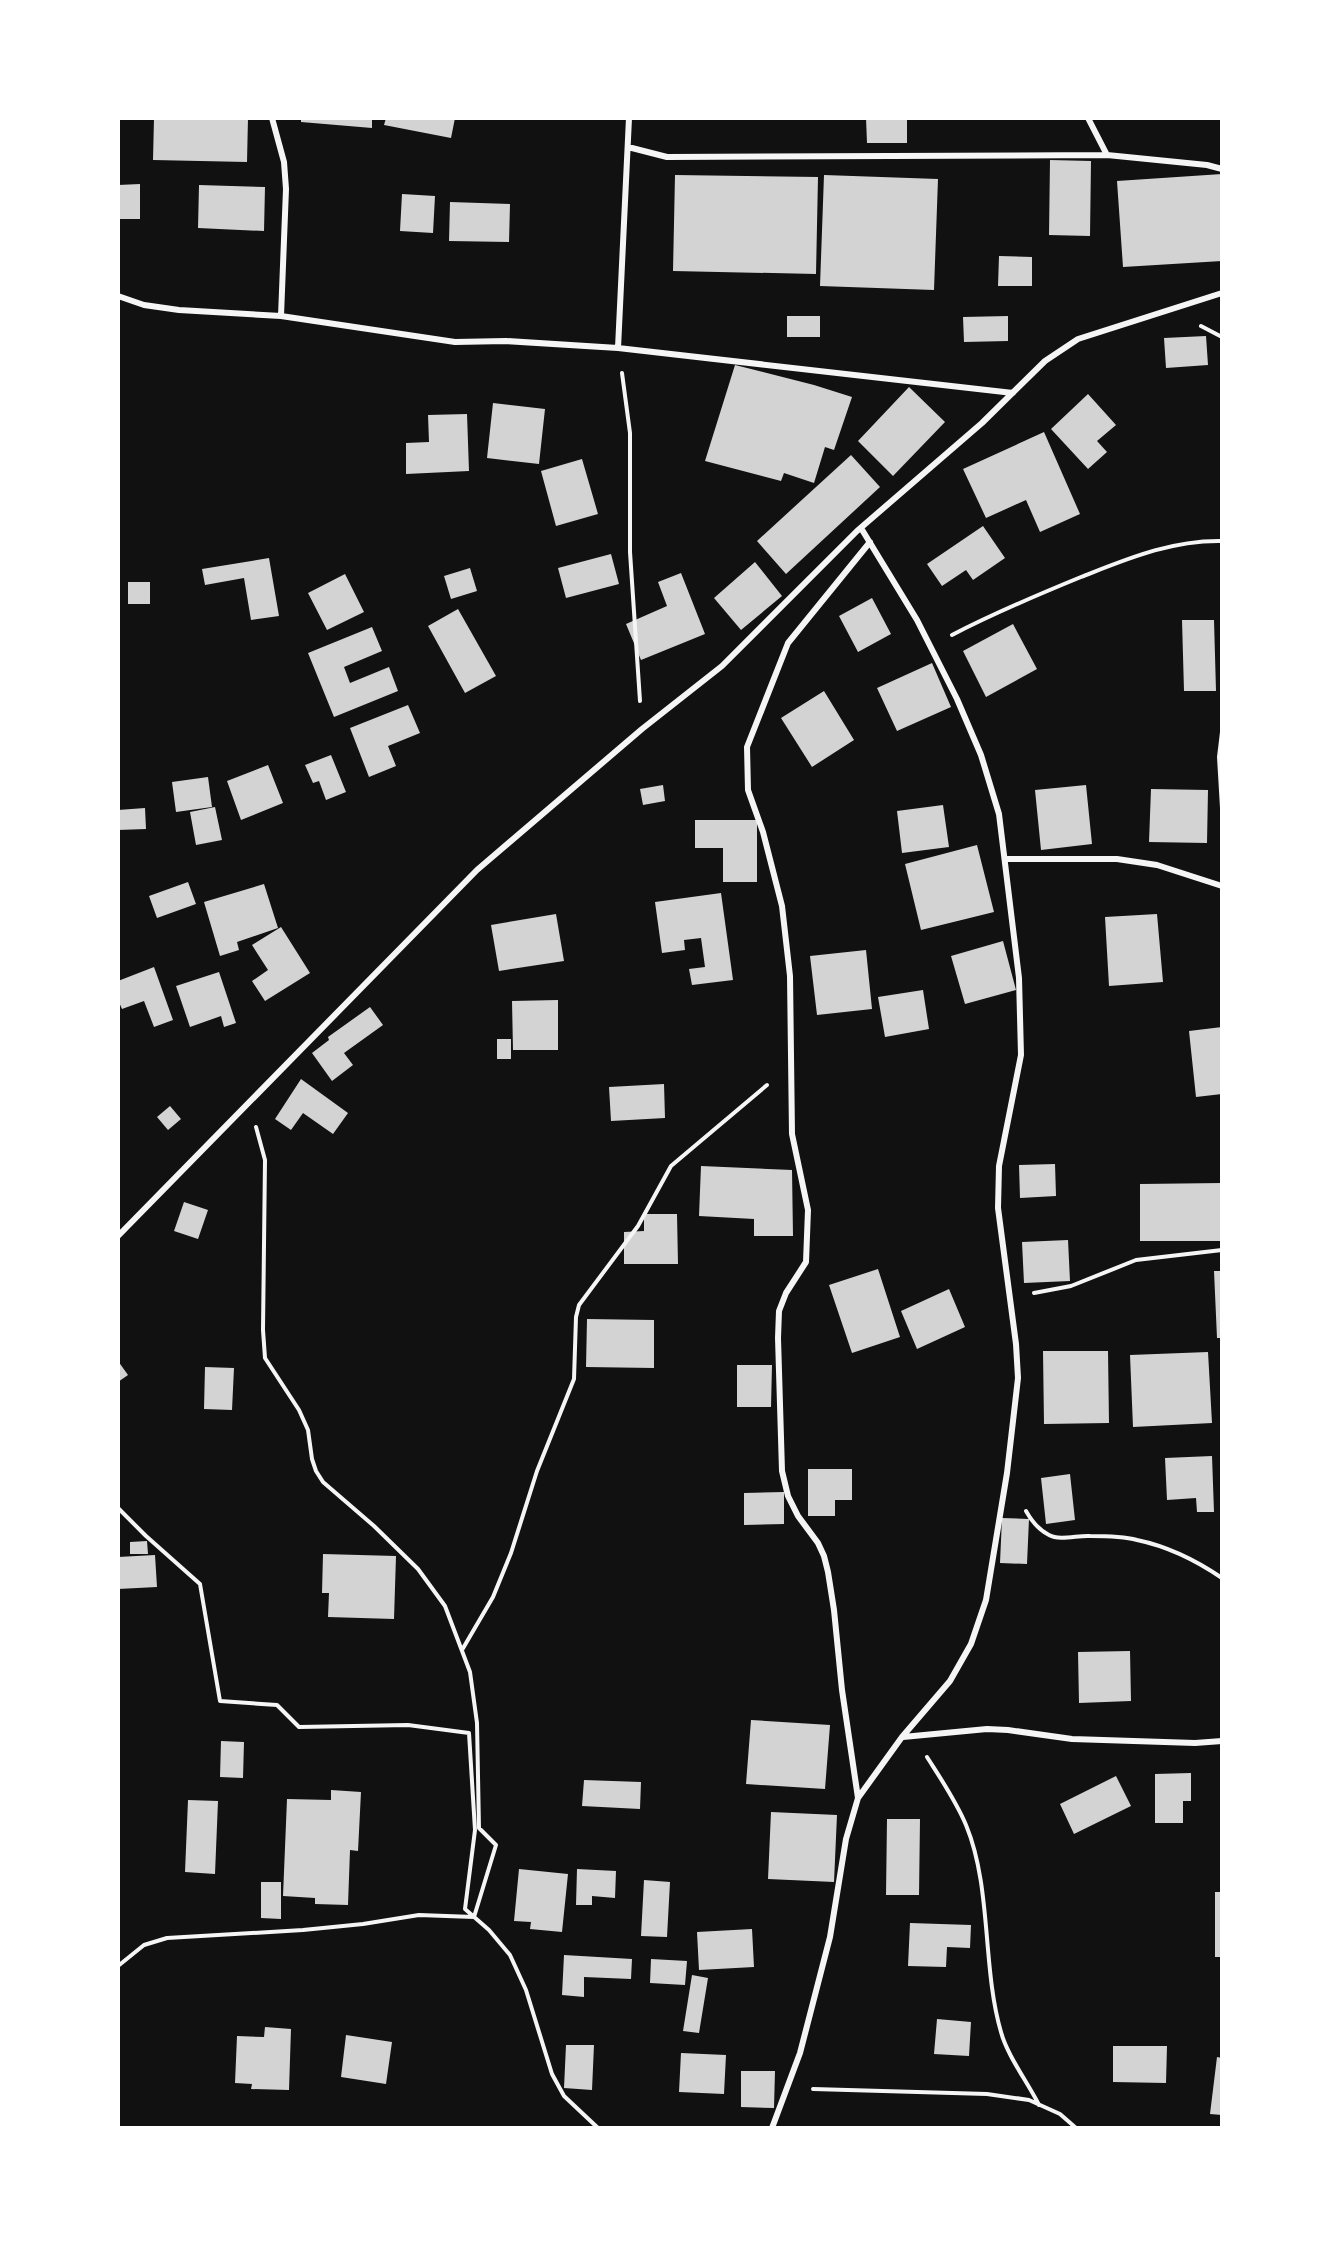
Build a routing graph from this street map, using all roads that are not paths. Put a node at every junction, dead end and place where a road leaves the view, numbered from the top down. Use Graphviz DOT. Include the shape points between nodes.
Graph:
graph roads {
  1 [pos="272,118"];
  2 [pos="629,118"];
  3 [pos="1088,118"];
  4 [pos="628,147"];
  5 [pos="1107,155"];
  6 [pos="1221,170"];
  7 [pos="1221,293"];
  8 [pos="118,297"];
  9 [pos="281,316"];
  10 [pos="618,348"];
  11 [pos="1013,393"];
  12 [pos="861,528"];
  13 [pos="870,542"];
  14 [pos="1005,859"];
  15 [pos="1221,886"];
  16 [pos="118,1236"];
  17 [pos="902,1737"];
  18 [pos="1221,1741"];
  19 [pos="858,1798"];
  20 [pos="772,2127"];
  1 -- 9 [label="street" via="284,162 286,189"];
  2 -- 4 [label="street"];
  3 -- 5 [label="street"];
  4 -- 5 [label="street" via="668,157"];
  4 -- 10 [label="street"];
  5 -- 6 [label="street" via="1207,165"];
  7 -- 11 [label="street" via="1078,339 1045,362"];
  8 -- 9 [label="street" via="179,310"];
  9 -- 10 [label="street" via="455,342"];
  10 -- 11 [label="street"];
  11 -- 12 [label="street"];
  12 -- 13 [label="street"];
  12 -- 16 [label="street" via="722,666 477,870"];
  13 -- 14 [label="street" via="917,620 981,755 999,814"];
  13 -- 19 [label="street" via="788,643 747,747 748,790 782,906 790,976 792,1134 808,1210 806,1262 779,1311 782,1471 788,1496 818,1543 828,1572"];
  14 -- 15 [label="street" via="1118,859 1157,865"];
  14 -- 17 [label="street" via="1019,978 1021,1055 999,1166 998,1208 1018,1378 1007,1473 987,1600 971,1644 950,1681"];
  17 -- 18 [label="street" via="987,1729 1072,1738"];
  17 -- 19 [label="street"];
  19 -- 20 [label="street" via="846,1839 830,1937 800,2053"];
}
